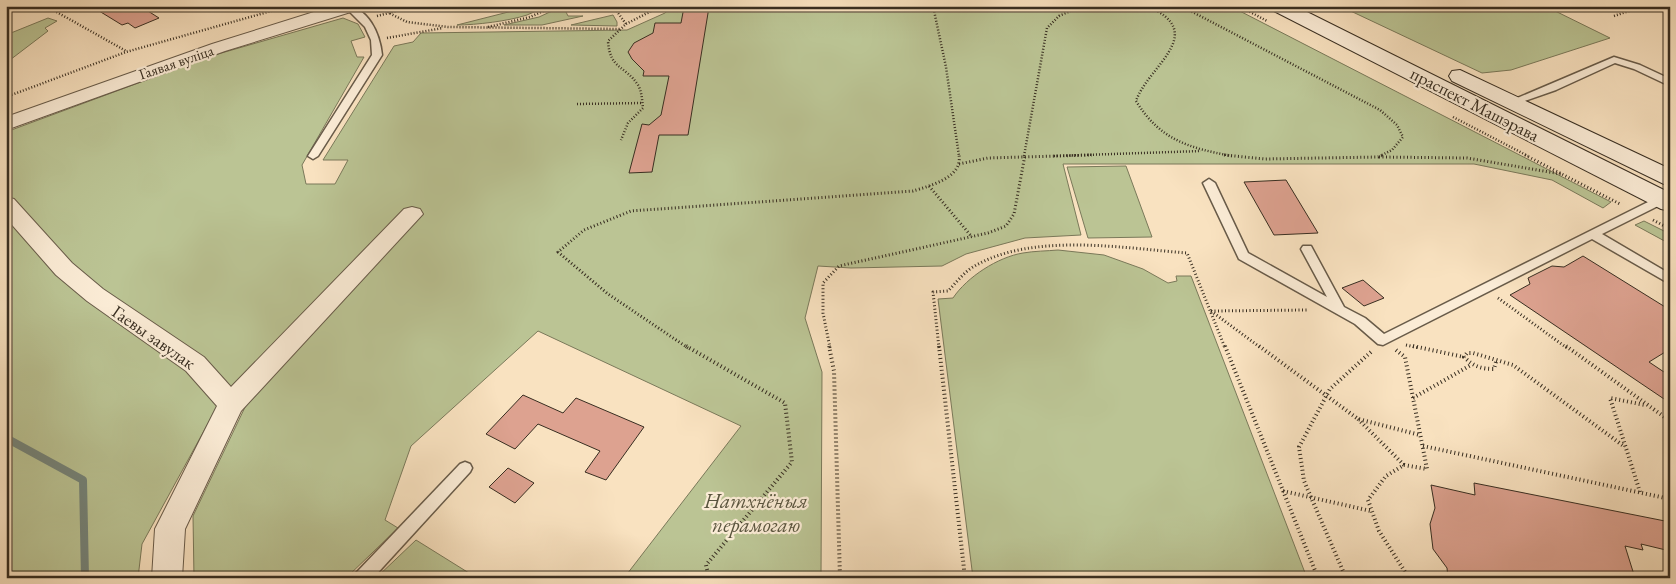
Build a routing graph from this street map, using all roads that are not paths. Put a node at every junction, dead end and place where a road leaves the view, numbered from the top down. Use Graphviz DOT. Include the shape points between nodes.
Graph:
graph roads {
  1 [pos="1317,6"];
  2 [pos="349,7"];
  3 [pos="1276,15"];
  4 [pos="1670,83"];
  5 [pos="1513,102"];
  6 [pos="6,124"];
  7 [pos="313,156"];
  8 [pos="1209,183"];
  9 [pos="1667,193"];
  10 [pos="6,204"];
  11 [pos="412,214"];
  12 [pos="1594,235"];
  13 [pos="1307,249"];
  14 [pos="1670,280"];
  15 [pos="1340,310"];
  16 [pos="231,404"];
  17 [pos="465,468"];
  18 [pos="167,578"];
  19 [pos="362,578"];
  1 -- 5 [label="main road, праспект Машэрава"];
  2 -- 6 [label="street, Гаявая вуліца" via="276,27 163,65"];
  2 -- 7 [label="lane" via="361,14 377,39 377,55"];
  3 -- 9 [label="main road, праспект Машэрава"];
  4 -- 5 [label="lane" via="1636,66 1614,60"];
  5 -- 9 [label="main road, праспект Машэрава"];
  8 -- 15 [label="lane" via="1243,256"];
  9 -- 12 [label="lane"];
  10 -- 16 [label="street, Гаевы завулак" via="64,268 95,295 195,364"];
  11 -- 16 [label="street"];
  12 -- 14 [label="lane"];
  12 -- 15 [label="lane" via="1383,340"];
  13 -- 15 [label="lane"];
  16 -- 18 [label="street" via="170,529"];
  17 -- 19 [label="lane"];
}
